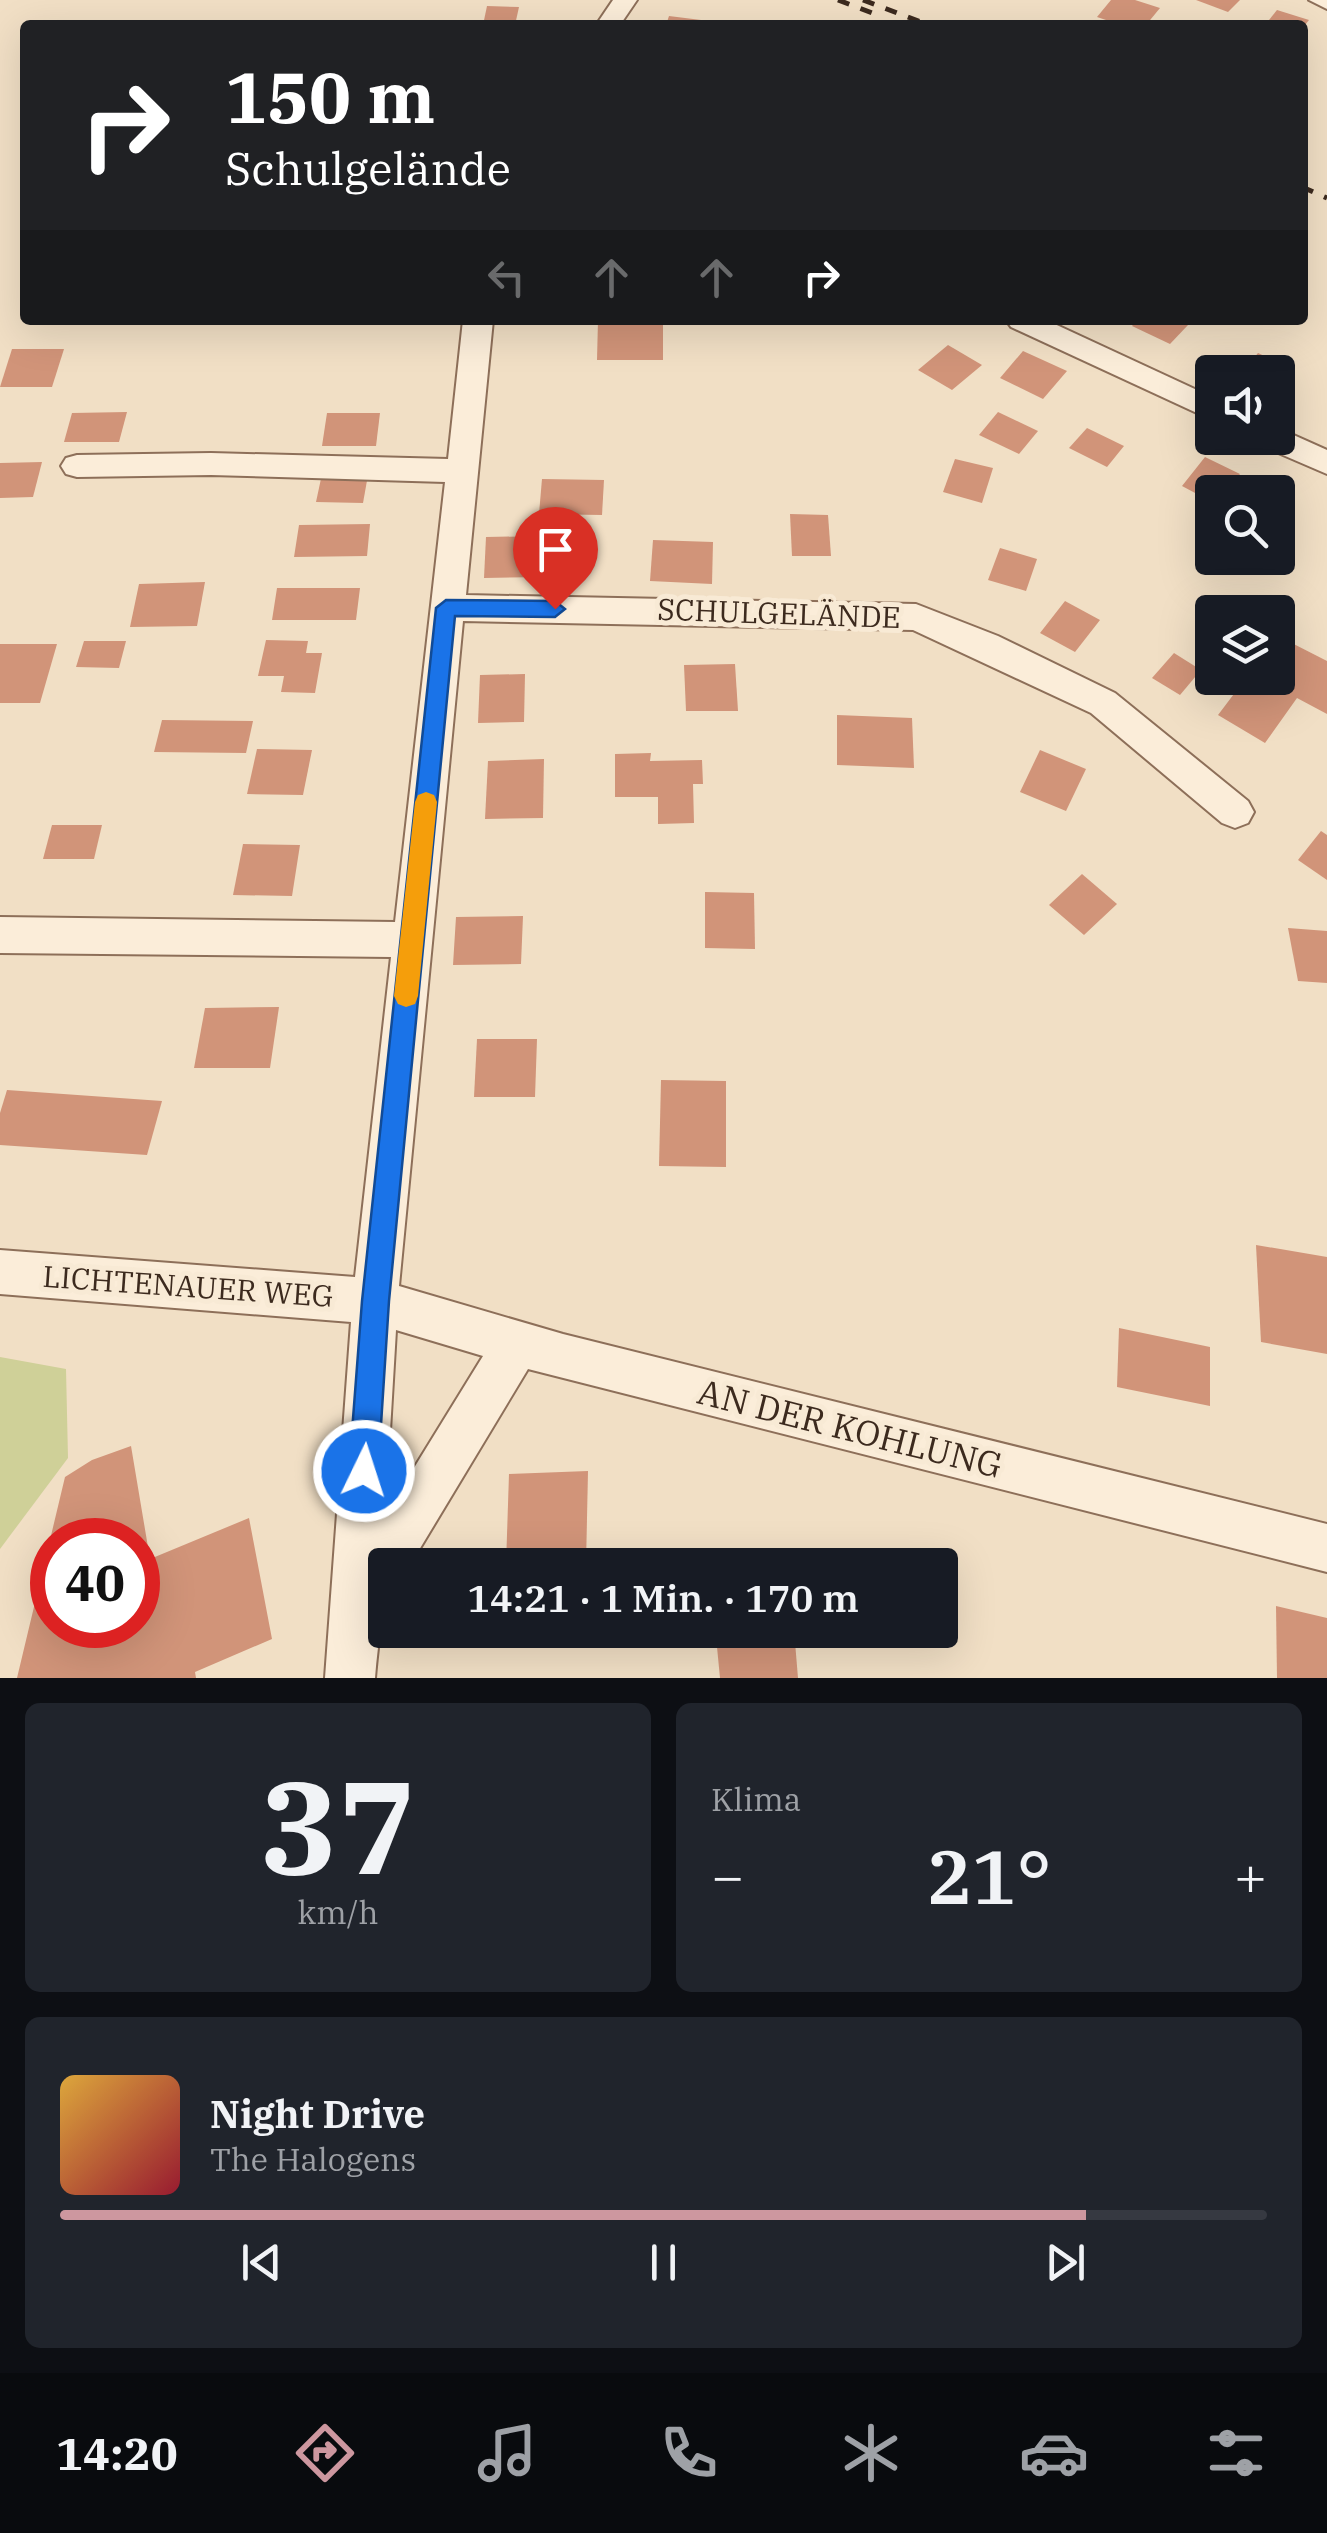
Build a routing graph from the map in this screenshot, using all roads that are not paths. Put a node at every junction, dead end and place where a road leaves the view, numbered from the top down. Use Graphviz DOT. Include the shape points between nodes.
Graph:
graph roads {
  1 [pos="477,325"];
  2 [pos="1032,325"];
  3 [pos="1195,401"];
  4 [pos="1295,448"];
  5 [pos="1327,463"];
  6 [pos="77,466"];
  7 [pos="460,470"];
  8 [pos="446,608"];
  9 [pos="1235,812"];
  10 [pos="0,935"];
  11 [pos="412,940"];
  12 [pos="0,1272"];
  13 [pos="375,1301"];
  14 [pos="518,1344"];
  15 [pos="1327,1548"];
  16 [pos="354,1610"];
  17 [pos="350,1678"];
  1 -- 7 [label="street"];
  2 -- 3 [label="street"];
  4 -- 5 [label="street"];
  6 -- 7 [label="street"];
  7 -- 8 [label="street"];
  8 -- 9 [label="street, SCHULGELÄNDE" via="916,618 1103,703"];
  8 -- 11 [label="street"];
  10 -- 11 [label="street"];
  11 -- 13 [label="street"];
  12 -- 13 [label="street, LICHTENAUER WEG"];
  13 -- 14 [label="street, AN DER KOHLUNG"];
  13 -- 16 [label="street"];
  14 -- 15 [label="street, AN DER KOHLUNG"];
  14 -- 16 [label="street"];
  16 -- 17 [label="street"];
}
